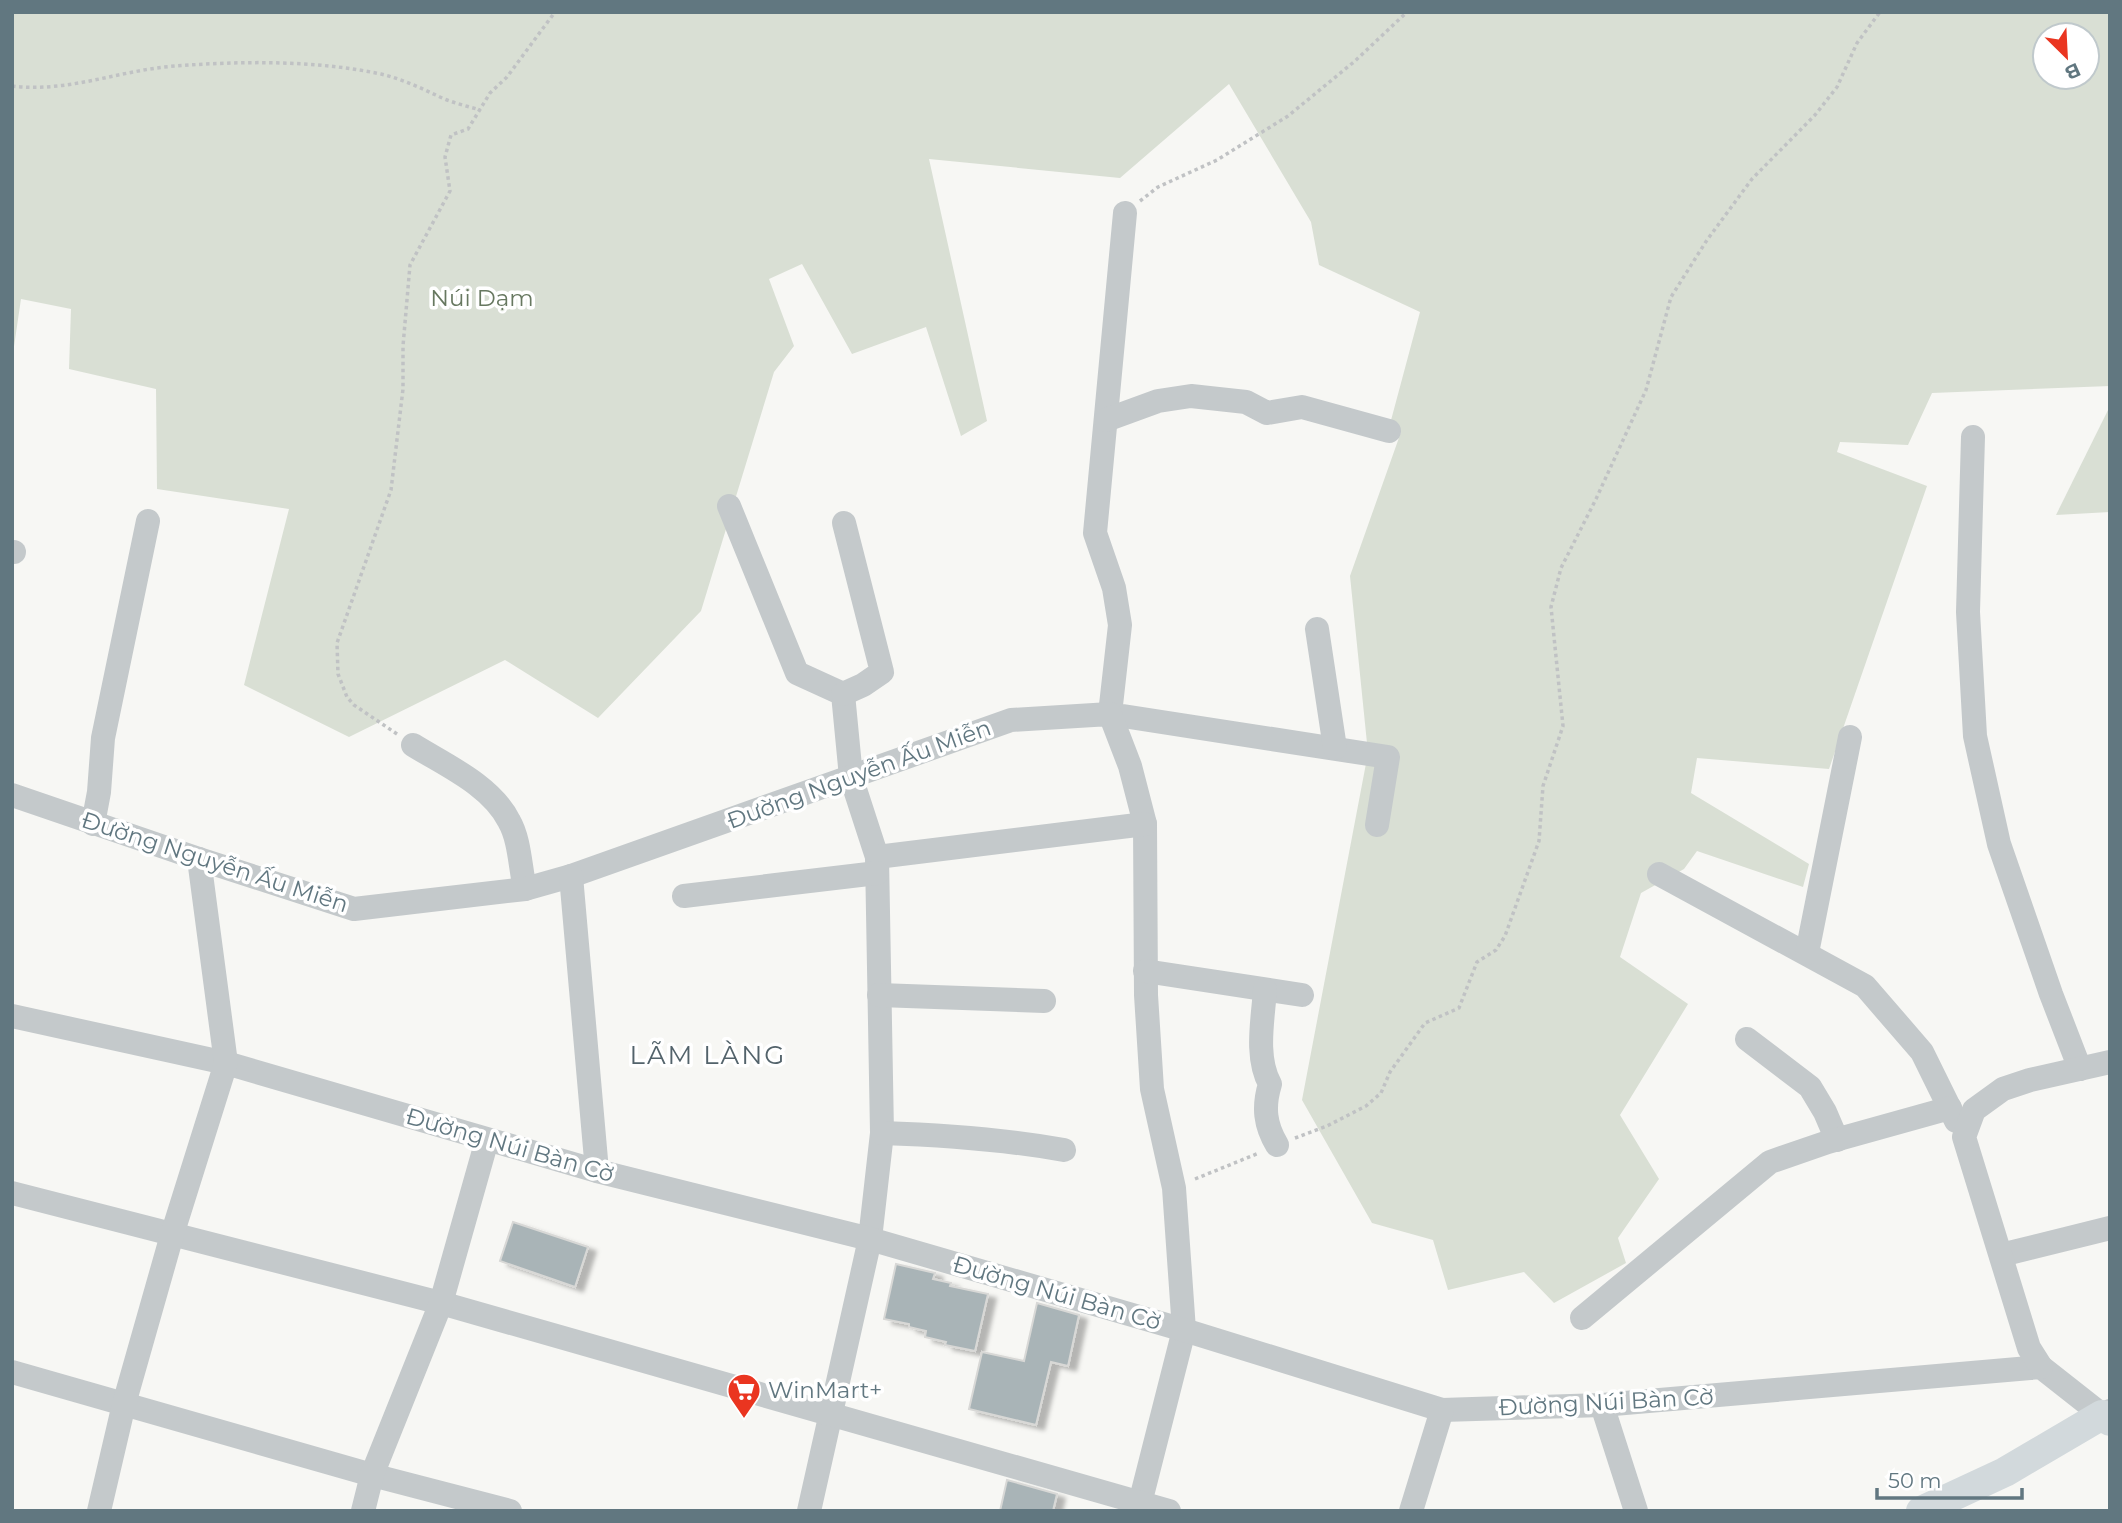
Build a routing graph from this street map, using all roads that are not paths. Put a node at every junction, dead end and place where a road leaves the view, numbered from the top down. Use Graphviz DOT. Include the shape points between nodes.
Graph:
graph roads {
  1 [pos="1125,213"];
  2 [pos="1106,420"];
  3 [pos="1389,432"];
  4 [pos="1973,437"];
  5 [pos="729,506"];
  6 [pos="148,521"];
  7 [pos="844,523"];
  8 [pos="1317,629"];
  9 [pos="843,694"];
  10 [pos="1110,714"];
  11 [pos="1850,737"];
  12 [pos="413,745"];
  13 [pos="1335,748"];
  14 [pos="850,777"];
  15 [pos="12,795"];
  16 [pos="93,824"];
  17 [pos="1145,824"];
  18 [pos="1377,825"];
  19 [pos="199,859"];
  20 [pos="877,865"];
  21 [pos="1659,874"];
  22 [pos="571,876"];
  23 [pos="525,889"];
  24 [pos="684,896"];
  25 [pos="1807,953"];
  26 [pos="1145,971"];
  27 [pos="1265,989"];
  28 [pos="879,995"];
  29 [pos="1302,995"];
  30 [pos="1044,1001"];
  31 [pos="12,1016"];
  32 [pos="1747,1039"];
  33 [pos="2110,1062"];
  34 [pos="226,1063"];
  35 [pos="2080,1069"];
  36 [pos="1950,1108"];
  37 [pos="881,1133"];
  38 [pos="1965,1137"];
  39 [pos="487,1140"];
  40 [pos="1837,1140"];
  41 [pos="1277,1145"];
  42 [pos="1064,1150"];
  43 [pos="597,1171"];
  44 [pos="12,1194"];
  45 [pos="2110,1228"];
  46 [pos="172,1235"];
  47 [pos="870,1240"];
  48 [pos="2001,1255"];
  49 [pos="441,1303"];
  50 [pos="1582,1318"];
  51 [pos="1184,1329"];
  52 [pos="2041,1367"];
  53 [pos="12,1372"];
  54 [pos="124,1404"];
  55 [pos="1602,1405"];
  56 [pos="1442,1410"];
  57 [pos="829,1412"];
  58 [pos="2107,1416"];
  59 [pos="372,1475"];
  60 [pos="1139,1506"];
  61 [pos="99,1511"];
  62 [pos="363,1511"];
  63 [pos="510,1511"];
  64 [pos="809,1511"];
  65 [pos="1169,1511"];
  66 [pos="1411,1511"];
  67 [pos="1636,1511"];
  68 [pos="1921,1511"];
  1 -- 2 [label="street"];
  2 -- 3 [label="street" via="1158,401 1191,396 1246,402 1267,413 1303,407"];
  2 -- 10 [label="street" via="1095,533 1114,588 1119,625"];
  4 -- 35 [label="street" via="1968,612 1975,736 1998,844"];
  5 -- 9 [label="street" via="797,673"];
  6 -- 16 [label="street" via="103,738"];
  7 -- 9 [label="street" via="882,672"];
  8 -- 13 [label="street"];
  9 -- 14 [label="street"];
  10 -- 13 [label="street, Đường Nguyễn Ấu Miễn"];
  10 -- 14 [label="street, Đường Nguyễn Ấu Miễn" via="1012,720"];
  10 -- 17 [label="street"];
  11 -- 25 [label="street"];
  12 -- 23 [label="street" via="476,784 499,806 515,835"];
  13 -- 18 [label="street, Đường Nguyễn Ấu Miễn" via="1388,757"];
  14 -- 20 [label="street"];
  14 -- 22 [label="street, Đường Nguyễn Ấu Miễn"];
  15 -- 16 [label="street, Đường Nguyễn Ấu Miễn"];
  16 -- 19 [label="street, Đường Nguyễn Ấu Miễn"];
  17 -- 20 [label="street"];
  17 -- 26 [label="street"];
  19 -- 23 [label="street, Đường Nguyễn Ấu Miễn" via="354,909"];
  19 -- 34 [label="street"];
  20 -- 24 [label="street"];
  20 -- 28 [label="street"];
  21 -- 25 [label="street"];
  22 -- 23 [label="street, Đường Nguyễn Ấu Miễn"];
  22 -- 43 [label="street"];
  25 -- 36 [label="street" via="1865,986 1922,1052"];
  26 -- 27 [label="street"];
  26 -- 51 [label="street" via="1152,1089 1174,1188"];
  27 -- 29 [label="street"];
  27 -- 41 [label="street" via="1261,1040 1264,1074 1270,1084 1265,1099 1267,1128"];
  28 -- 30 [label="street"];
  28 -- 37 [label="street"];
  31 -- 34 [label="street, Đường Núi Bàn Cờ"];
  32 -- 40 [label="street" via="1810,1087"];
  33 -- 35 [label="street"];
  34 -- 39 [label="street, Đường Núi Bàn Cờ"];
  34 -- 46 [label="street"];
  35 -- 38 [label="street" via="2003,1089 1974,1110"];
  36 -- 38 [label="street"];
  36 -- 40 [label="street"];
  37 -- 42 [label="street" via="962,1136"];
  37 -- 47 [label="street"];
  38 -- 48 [label="street"];
  39 -- 43 [label="street, Đường Núi Bàn Cờ"];
  39 -- 49 [label="street"];
  40 -- 50 [label="street" via="1770,1162"];
  43 -- 47 [label="street, Đường Núi Bàn Cờ"];
  44 -- 46 [label="street"];
  45 -- 48 [label="street"];
  46 -- 49 [label="street"];
  46 -- 54 [label="street"];
  47 -- 51 [label="street, Đường Núi Bàn Cờ"];
  47 -- 57 [label="street"];
  48 -- 52 [label="street" via="2029,1348"];
  49 -- 57 [label="street"];
  49 -- 59 [label="street"];
  51 -- 56 [label="street, Đường Núi Bàn Cờ"];
  51 -- 60 [label="street"];
  52 -- 55 [label="street, Đường Núi Bàn Cờ"];
  52 -- 58 [label="street"];
  53 -- 54 [label="street"];
  54 -- 59 [label="street"];
  54 -- 61 [label="street"];
  55 -- 56 [label="street, Đường Núi Bàn Cờ"];
  55 -- 67 [label="street"];
  56 -- 66 [label="street"];
  57 -- 60 [label="street"];
  57 -- 64 [label="street"];
  58 -- 68 [label="main road"];
  59 -- 62 [label="street"];
  59 -- 63 [label="street"];
  60 -- 65 [label="street"];
}
